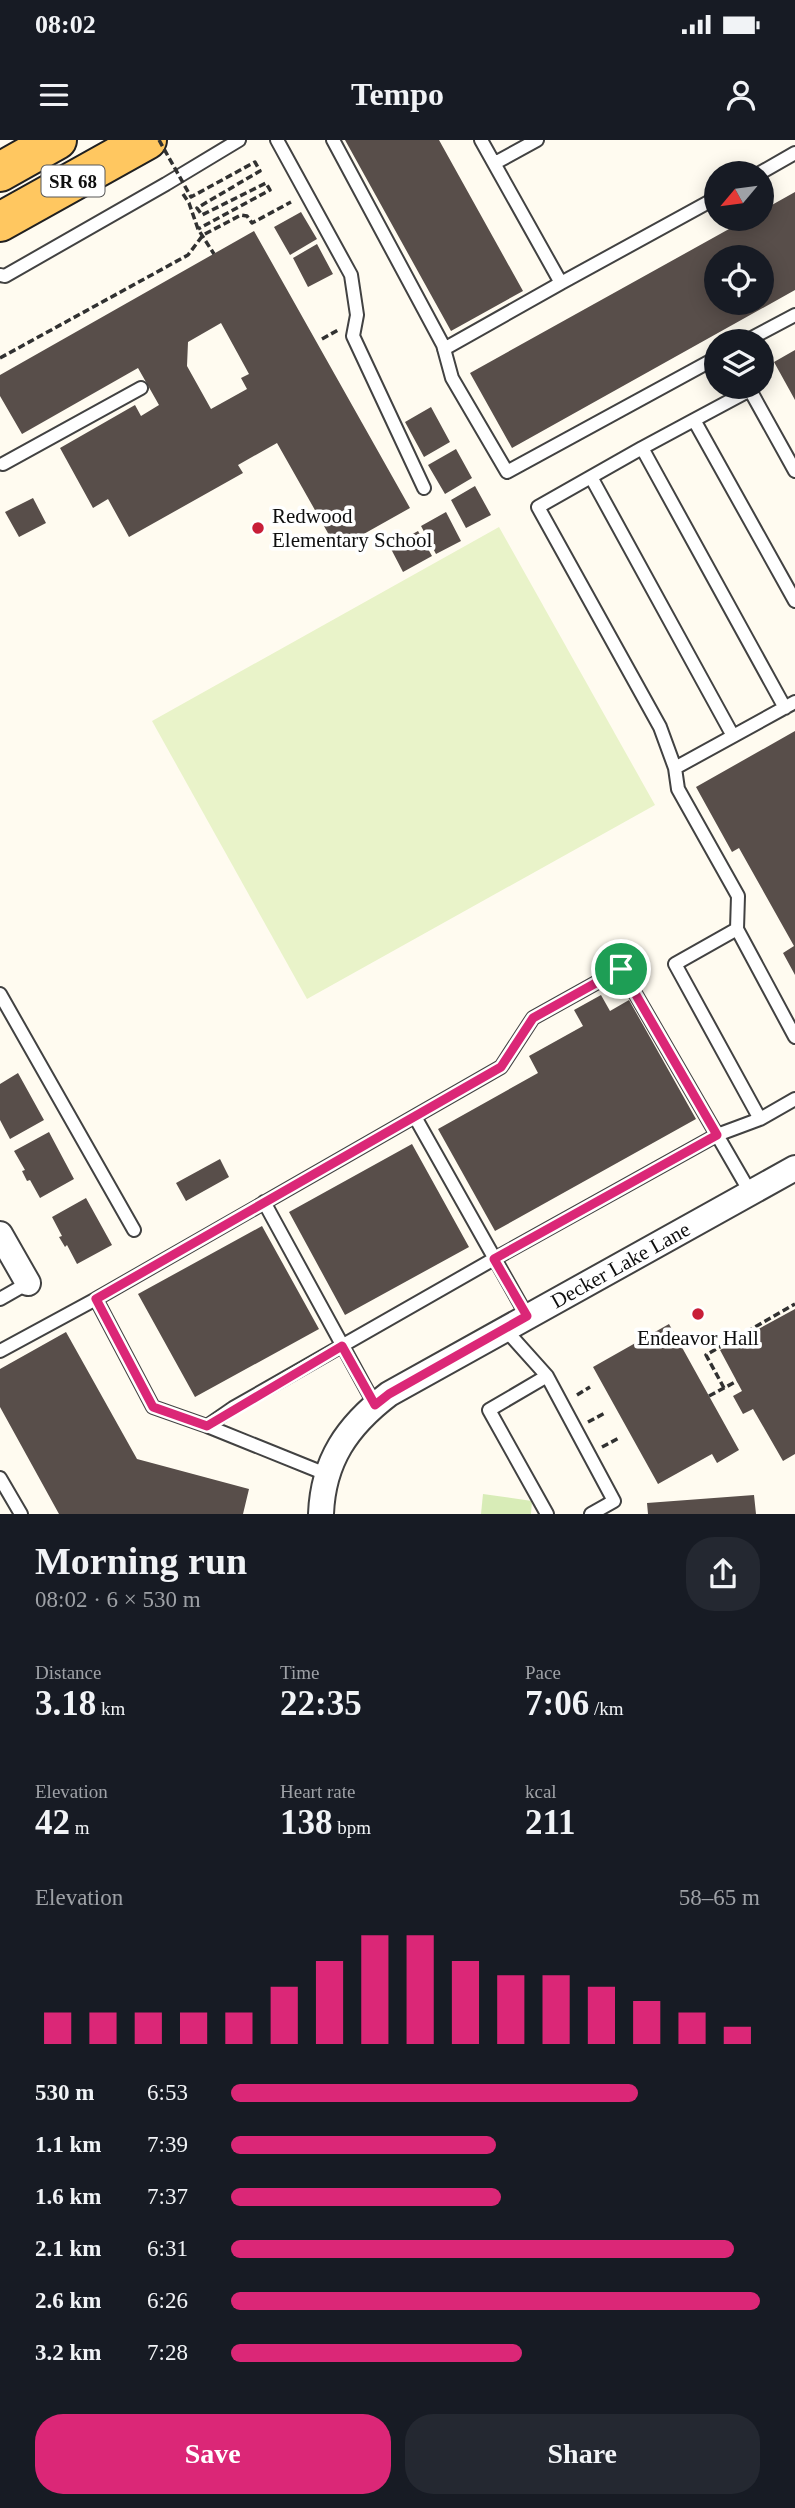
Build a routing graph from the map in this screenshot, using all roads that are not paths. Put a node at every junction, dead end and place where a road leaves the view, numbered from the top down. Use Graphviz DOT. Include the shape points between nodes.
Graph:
graph roads {
  1 [pos="57,140"];
  2 [pos="147,140"];
  3 [pos="239,140"];
  4 [pos="277,140"];
  5 [pos="333,140"];
  6 [pos="481,140"];
  7 [pos="537,140"];
  8 [pos="795,153"];
  9 [pos="495,163"];
  10 [pos="774,165"];
  11 [pos="0,172"];
  12 [pos="704,205"];
  13 [pos="0,222"];
  14 [pos="0,275"];
  15 [pos="561,283"];
  16 [pos="795,315"];
  17 [pos="769,329"];
  18 [pos="444,349"];
  19 [pos="704,365"];
  20 [pos="141,388"];
  21 [pos="694,420"];
  22 [pos="642,448"];
  23 [pos="1,464"];
  24 [pos="795,471"];
  25 [pos="591,477"];
  26 [pos="424,488"];
  27 [pos="795,601"];
  28 [pos="790,705"];
  29 [pos="733,736"];
  30 [pos="675,768"];
  31 [pos="737,929"];
  32 [pos="0,994"];
  33 [pos="795,1037"];
  34 [pos="795,1099"];
  35 [pos="415,1117"];
  36 [pos="760,1119"];
  37 [pos="717,1135"];
  38 [pos="795,1168"];
  39 [pos="750,1192"];
  40 [pos="264,1202"];
  41 [pos="134,1230"];
  42 [pos="0,1234"];
  43 [pos="494,1259"];
  44 [pos="28,1283"];
  45 [pos="0,1299"];
  46 [pos="96,1299"];
  47 [pos="527,1316"];
  48 [pos="504,1328"];
  49 [pos="342,1346"];
  50 [pos="0,1351"];
  51 [pos="547,1377"];
  52 [pos="375,1405"];
  53 [pos="207,1426"];
  54 [pos="326,1474"];
  55 [pos="0,1478"];
  56 [pos="21,1514"];
  57 [pos="321,1514"];
  58 [pos="547,1514"];
  59 [pos="591,1514"];
  1 -- 11 [label="main road, SR 68"];
  2 -- 13 [label="main road, SR 68"];
  3 -- 14 [label="lane"];
  4 -- 26 [label="lane" via="351,275 357,315 353,336"];
  5 -- 18 [label="lane"];
  6 -- 9 [label="lane"];
  7 -- 9 [label="lane"];
  8 -- 10 [label="lane"];
  9 -- 15 [label="lane"];
  12 -- 15 [label="lane"];
  15 -- 18 [label="lane"];
  16 -- 17 [label="lane"];
  18 -- 19 [label="lane" via="453,378 507,472"];
  20 -- 23 [label="lane"];
  21 -- 22 [label="lane"];
  21 -- 24 [label="lane" via="750,390"];
  21 -- 27 [label="lane"];
  22 -- 25 [label="lane"];
  22 -- 28 [label="lane"];
  25 -- 29 [label="lane"];
  25 -- 30 [label="lane" via="538,507 660,727"];
  28 -- 29 [label="lane"];
  29 -- 30 [label="lane"];
  30 -- 31 [label="lane" via="678,789 738,896"];
  31 -- 33 [label="lane"];
  31 -- 36 [label="lane" via="675,964"];
  32 -- 41 [label="lane"];
  34 -- 36 [label="lane"];
  35 -- 37 [label="lane" via="501,1067 533,1018 621,969"];
  35 -- 40 [label="lane"];
  35 -- 43 [label="lane"];
  36 -- 37 [label="lane"];
  37 -- 39 [label="lane"];
  37 -- 43 [label="lane"];
  38 -- 39 [label="street, Decker Lake Lane"];
  39 -- 47 [label="street, Decker Lake Lane"];
  40 -- 46 [label="lane"];
  40 -- 49 [label="lane"];
  42 -- 44 [label="street"];
  43 -- 47 [label="lane"];
  43 -- 49 [label="lane"];
  44 -- 45 [label="lane"];
  46 -- 50 [label="lane"];
  46 -- 53 [label="lane" via="153,1407"];
  47 -- 48 [label="street, Decker Lake Lane"];
  48 -- 51 [label="lane"];
  48 -- 52 [label="street, Decker Lake Lane"];
  49 -- 52 [label="lane"];
  49 -- 53 [label="lane"];
  51 -- 58 [label="lane" via="489,1410"];
  51 -- 59 [label="lane" via="614,1502"];
  52 -- 54 [label="street, Decker Lake Lane" via="357,1421"];
  53 -- 54 [label="lane"];
  54 -- 57 [label="street, Decker Lake Lane"];
  55 -- 56 [label="lane"];
}
